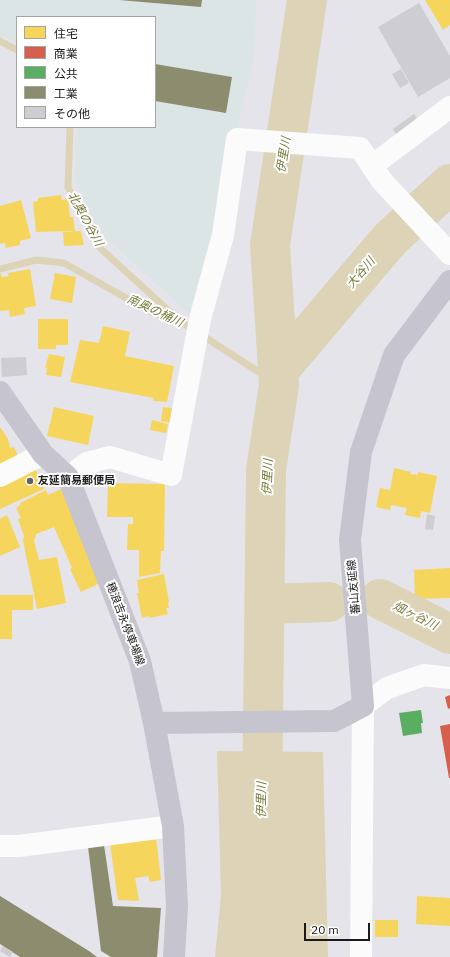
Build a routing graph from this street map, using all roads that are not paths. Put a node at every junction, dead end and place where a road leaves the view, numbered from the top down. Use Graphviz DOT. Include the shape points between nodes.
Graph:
graph roads {
  1 [pos="450,107"];
  2 [pos="378,173"];
  3 [pos="449,253"];
  4 [pos="450,281"];
  5 [pos="0,392"];
  6 [pos="43,454"];
  7 [pos="0,476"];
  8 [pos="68,477"];
  9 [pos="450,678"];
  10 [pos="363,706"];
  11 [pos="154,723"];
  12 [pos="173,826"];
  13 [pos="0,846"];
  14 [pos="174,957"];
  15 [pos="361,957"];
  1 -- 2 [label="street"];
  2 -- 3 [label="street"];
  2 -- 8 [label="street" via="360,148 238,139 223,235 200,319 171,475 110,457 87,463"];
  4 -- 10 [label="main road, 蕃山友延線" via="394,355 361,452 350,540"];
  5 -- 6 [label="main road, 穂浪吉永停車場線"];
  6 -- 7 [label="street"];
  6 -- 8 [label="main road, 穂浪吉永停車場線"];
  8 -- 11 [label="main road, 穂浪吉永停車場線" via="140,661"];
  9 -- 10 [label="street" via="424,675 387,688"];
  10 -- 11 [label="main road" via="334,722"];
  10 -- 15 [label="street"];
  11 -- 12 [label="main road, 穂浪吉永停車場線"];
  12 -- 13 [label="street" via="20,846"];
  12 -- 14 [label="main road, 穂浪吉永停車場線" via="177,906"];
}
